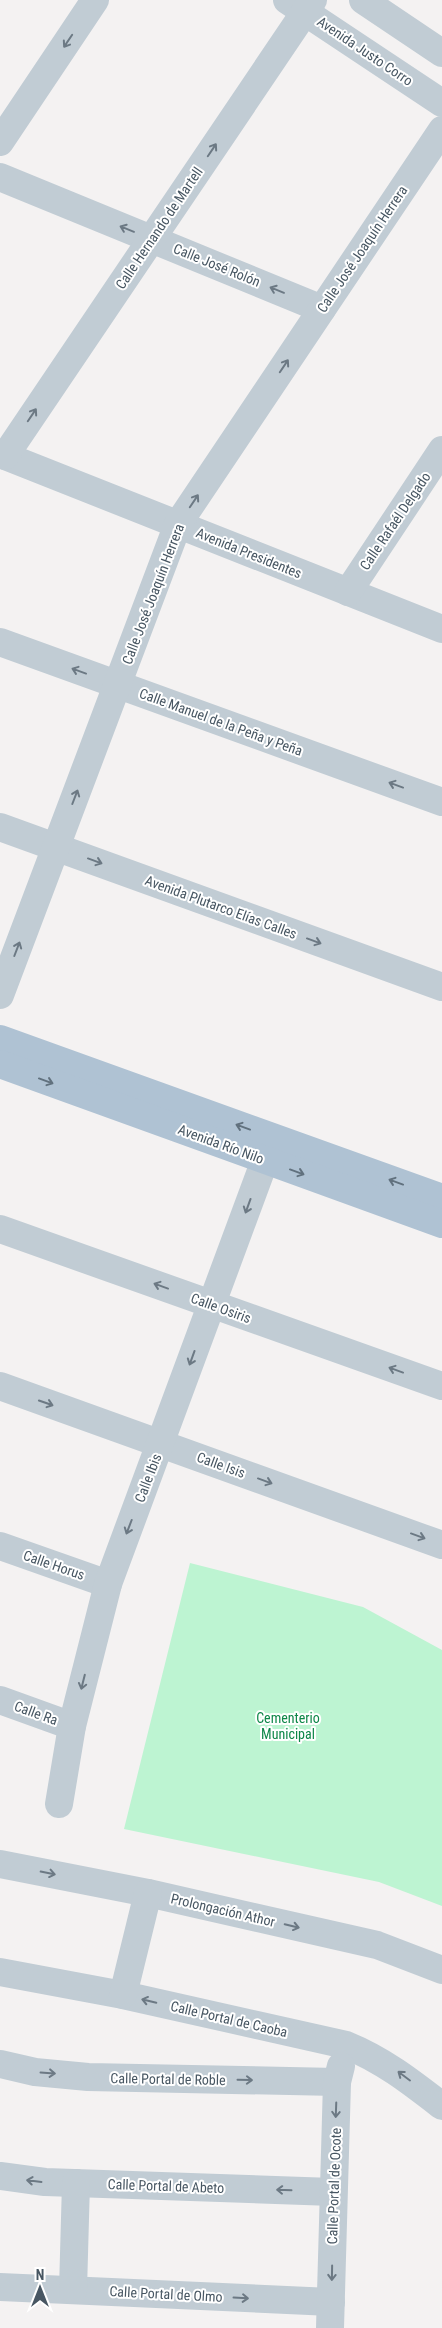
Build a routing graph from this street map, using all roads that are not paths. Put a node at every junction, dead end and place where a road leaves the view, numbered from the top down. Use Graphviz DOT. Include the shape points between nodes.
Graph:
graph roads {
  1 [pos="95,0"];
  2 [pos="363,0"];
  3 [pos="302,4"];
  4 [pos="442,53"];
  5 [pos="442,103"];
  6 [pos="442,130"];
  7 [pos="0,142"];
  8 [pos="0,177"];
  9 [pos="152,239"];
  10 [pos="322,309"];
  11 [pos="442,450"];
  12 [pos="2,455"];
  13 [pos="178,524"];
  14 [pos="348,592"];
  15 [pos="442,629"];
  16 [pos="0,642"];
  17 [pos="117,684"];
  18 [pos="442,802"];
  19 [pos="0,827"];
  20 [pos="56,847"];
  21 [pos="442,987"];
  22 [pos="0,995"];
  23 [pos="0,1039"];
  24 [pos="0,1064"];
  25 [pos="265,1160"];
  26 [pos="442,1198"];
  27 [pos="442,1224"];
  28 [pos="0,1229"];
  29 [pos="212,1305"];
  30 [pos="0,1386"];
  31 [pos="442,1386"];
  32 [pos="161,1443"];
  33 [pos="442,1545"];
  34 [pos="0,1546"];
  35 [pos="108,1584"];
  36 [pos="0,1700"];
  37 [pos="72,1726"];
  38 [pos="59,1804"];
  39 [pos="0,1864"];
  40 [pos="148,1893"];
  41 [pos="442,1970"];
  42 [pos="0,1972"];
  43 [pos="123,1995"];
  44 [pos="346,2045"];
  45 [pos="0,2064"];
  46 [pos="337,2082"];
  47 [pos="442,2106"];
  48 [pos="0,2176"];
  49 [pos="76,2183"];
  50 [pos="333,2192"];
  51 [pos="0,2287"];
  52 [pos="73,2290"];
  53 [pos="331,2315"];
  1 -- 7 [label="street, one-way"];
  2 -- 4 [label="street"];
  3 -- 5 [label="street, Avenida Justo Corro"];
  9 -- 3 [label="street, Calle Hernando de Martell, one-way"];
  6 -- 10 [label="street, Calle José Joaquín Herrera"];
  9 -- 8 [label="street, Calle José Rolón, one-way"];
  10 -- 9 [label="street, Calle José Rolón, one-way"];
  12 -- 9 [label="street, Calle Hernando de Martell, one-way"];
  13 -- 10 [label="street, Calle José Joaquín Herrera, one-way"];
  11 -- 14 [label="street, Calle Rafaél Delgado"];
  12 -- 13 [label="street, Avenida Presidentes"];
  13 -- 14 [label="street, Avenida Presidentes"];
  13 -- 17 [label="street, Calle José Joaquín Herrera"];
  14 -- 15 [label="street, Avenida Presidentes"];
  17 -- 16 [label="street, Calle Manuel de la Peña y Peña, one-way"];
  18 -- 17 [label="street, Calle Manuel de la Peña y Peña, one-way"];
  20 -- 17 [label="street, Calle José Joaquín Herrera, one-way"];
  19 -- 20 [label="street, Avenida Plutarco Elías Calles"];
  20 -- 21 [label="street, Avenida Plutarco Elías Calles, one-way"];
  22 -- 20 [label="street, Calle José Joaquín Herrera, one-way"];
  26 -- 23 [label="main road, Avenida Río Nilo, one-way"];
  24 -- 25 [label="main road, Avenida Río Nilo, one-way"];
  25 -- 27 [label="main road, Avenida Río Nilo, one-way"];
  25 -- 29 [label="street, Calle Ibis, one-way"];
  29 -- 28 [label="street, Calle Osiris, one-way"];
  31 -- 29 [label="street, Calle Osiris, one-way"];
  29 -- 32 [label="street, Calle Ibis, one-way"];
  30 -- 32 [label="street, Calle Isis, one-way"];
  32 -- 33 [label="street, Calle Isis, one-way"];
  32 -- 35 [label="street, Calle Ibis, one-way"];
  34 -- 35 [label="street, Calle Horus"];
  35 -- 37 [label="street, Calle Ibis, one-way"];
  36 -- 37 [label="street, Calle Ra"];
  37 -- 38 [label="street, Calle Ibis"];
  39 -- 40 [label="street, Prolongación Athor, one-way"];
  40 -- 41 [label="street, Prolongación Athor, one-way" via="377,1945"];
  40 -- 43 [label="street"];
  42 -- 43 [label="street, Calle Portal de Caoba"];
  44 -- 43 [label="street, Calle Portal de Caoba, one-way"];
  44 -- 46 [label="street, Calle Portal de Ocote"];
  47 -- 44 [label="street, Calle Portal de Caoba, one-way" via="400,2072"];
  45 -- 46 [label="street, Calle Portal de Roble, one-way" via="35,2072 88,2077"];
  46 -- 50 [label="street, Calle Portal de Ocote, one-way"];
  49 -- 48 [label="street, Calle Portal de Abeto, one-way"];
  50 -- 49 [label="street, Calle Portal de Abeto, one-way"];
  49 -- 52 [label="street"];
  50 -- 53 [label="street, Calle Portal de Ocote, one-way"];
  51 -- 52 [label="street, Calle Portal de Olmo"];
  52 -- 53 [label="street, Calle Portal de Olmo, one-way"];
}
